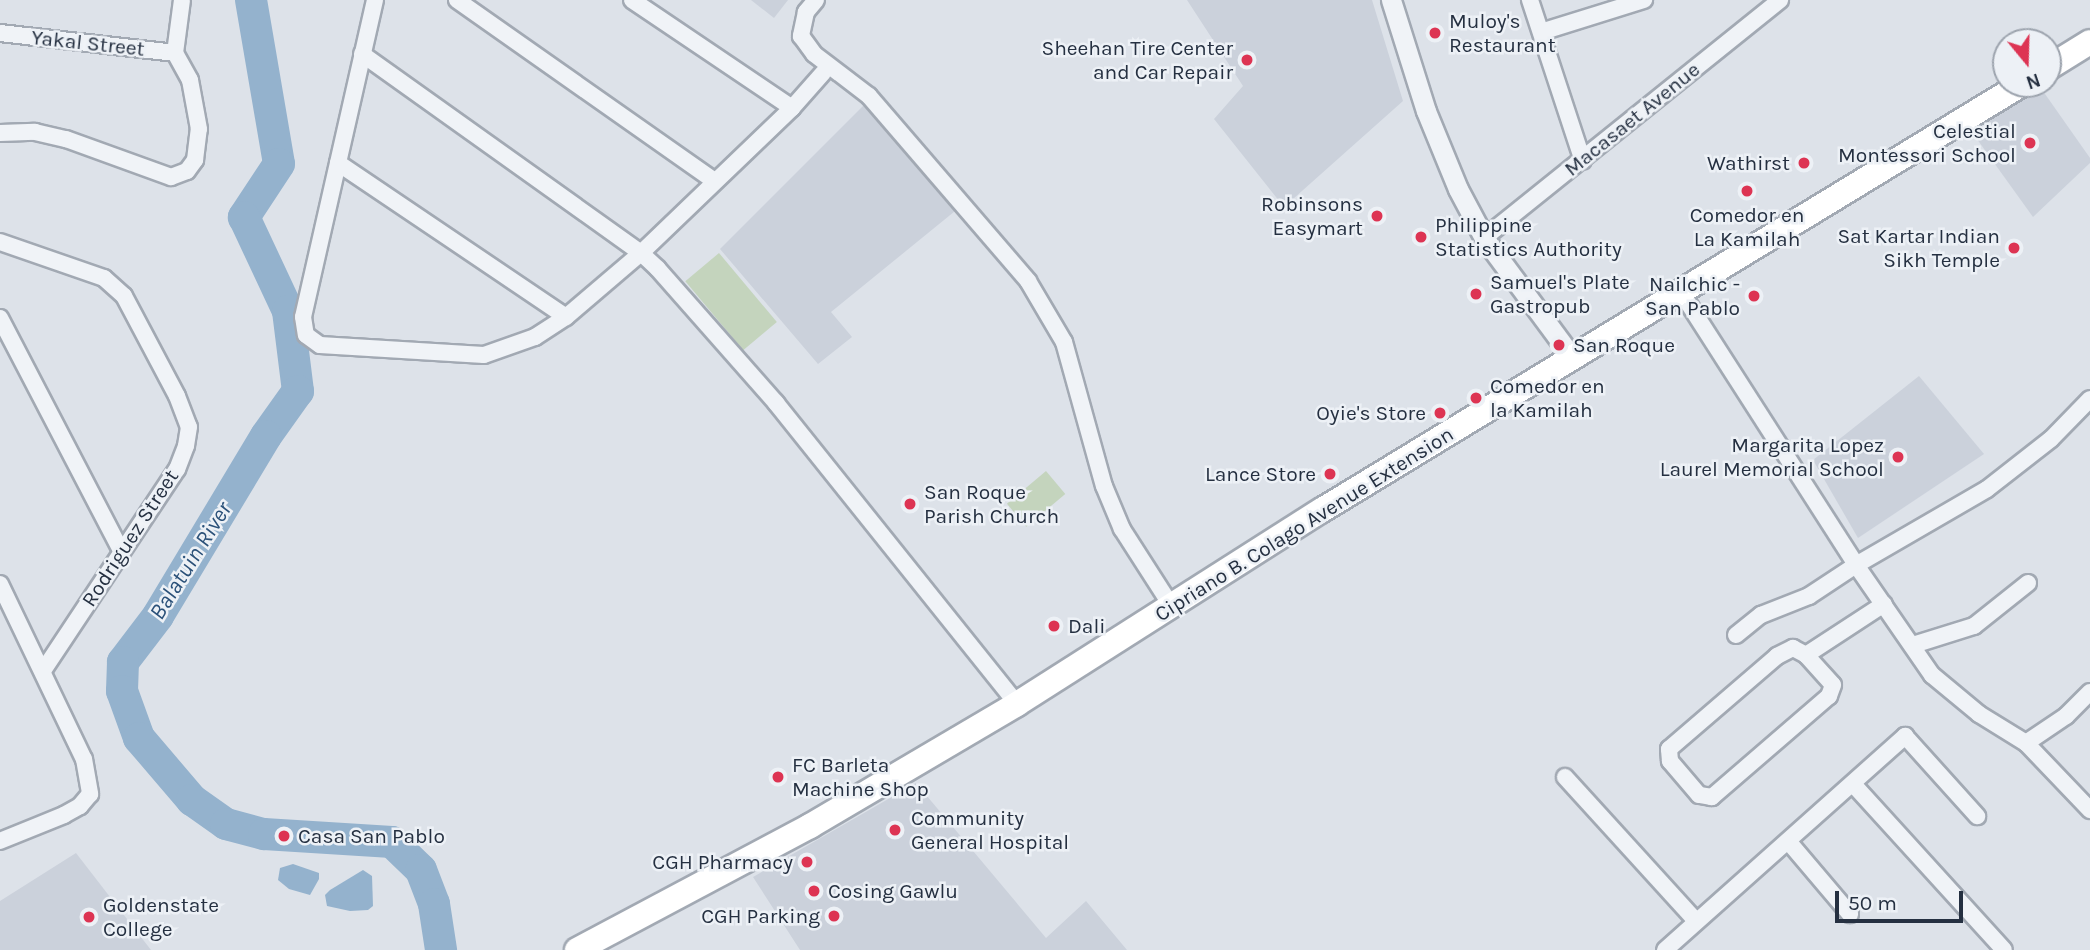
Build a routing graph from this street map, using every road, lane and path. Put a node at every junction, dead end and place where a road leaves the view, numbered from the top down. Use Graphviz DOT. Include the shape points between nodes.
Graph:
graph roads {
  1 [pos="182,0"];
  2 [pos="375,0"];
  3 [pos="457,0"];
  4 [pos="632,0"];
  5 [pos="816,0"];
  6 [pos="1391,0"];
  7 [pos="1530,0"];
  8 [pos="1644,0"];
  9 [pos="1780,0"];
  10 [pos="1541,32"];
  11 [pos="0,33"];
  12 [pos="2090,42"];
  13 [pos="175,53"];
  14 [pos="362,54"];
  15 [pos="2062,59"];
  16 [pos="822,73"];
  17 [pos="1999,98"];
  18 [pos="792,107"];
  19 [pos="0,133"];
  20 [pos="1583,161"];
  21 [pos="338,163"];
  22 [pos="715,181"];
  23 [pos="1484,238"];
  24 [pos="0,242"];
  25 [pos="642,253"];
  26 [pos="1681,292"];
  27 [pos="566,317"];
  28 [pos="0,318"];
  29 [pos="1572,357"];
  30 [pos="2090,399"];
  31 [pos="121,550"];
  32 [pos="1856,565"];
  33 [pos="2028,583"];
  34 [pos="0,584"];
  35 [pos="1884,604"];
  36 [pos="1172,607"];
  37 [pos="1736,635"];
  38 [pos="1913,645"];
  39 [pos="1806,655"];
  40 [pos="43,670"];
  41 [pos="2090,692"];
  42 [pos="1017,704"];
  43 [pos="2026,743"];
  44 [pos="1565,777"];
  45 [pos="1853,784"];
  46 [pos="2090,809"];
  47 [pos="1976,816"];
  48 [pos="0,841"];
  49 [pos="1788,841"];
  50 [pos="1850,914"];
  51 [pos="1695,920"];
  52 [pos="577,950"];
  53 [pos="1665,950"];
  54 [pos="2004,950"];
  1 -- 13 [label="street"];
  2 -- 14 [label="street"];
  3 -- 22 [label="street"];
  4 -- 18 [label="street"];
  5 -- 36 [label="street" via="806,12 801,36 814,54 869,96 1028,281 1063,342 1104,486 1122,528"];
  6 -- 23 [label="street" via="1426,111"];
  7 -- 10 [label="street"];
  8 -- 10 [label="street"];
  9 -- 20 [label="street, Macasaet Avenue"];
  10 -- 20 [label="street"];
  11 -- 13 [label="street, Yakal Street"];
  12 -- 15 [label="main road"];
  13 -- 19 [label="street" via="190,80 199,129 195,160 187,171 171,177 66,138 35,132"];
  14 -- 21 [label="street"];
  14 -- 25 [label="street"];
  16 -- 18 [label="street"];
  17 -- 26 [label="main road, Cipriano B. Colago Avenue Extension"];
  18 -- 22 [label="street"];
  20 -- 23 [label="street, Macasaet Avenue"];
  21 -- 27 [label="street"];
  21 -- 27 [label="street" via="303,317 306,335 320,345 484,355 535,337"];
  22 -- 25 [label="street"];
  23 -- 29 [label="street"];
  24 -- 31 [label="street, Rodriguez Street" via="104,278 124,296 189,427 177,469"];
  25 -- 27 [label="street"];
  25 -- 42 [label="street" via="776,403"];
  26 -- 29 [label="main road, Cipriano B. Colago Avenue Extension"];
  26 -- 32 [label="street"];
  28 -- 31 [label="street"];
  29 -- 36 [label="main road, Cipriano B. Colago Avenue Extension"];
  30 -- 32 [label="street" via="2051,439 1987,489"];
  31 -- 40 [label="street, Rodriguez Street"];
  32 -- 35 [label="street"];
  32 -- 37 [label="street" via="1809,596 1761,615"];
  33 -- 38 [label="street" via="1974,626"];
  34 -- 40 [label="street"];
  35 -- 38 [label="street"];
  35 -- 39 [label="street"];
  36 -- 42 [label="main road, Cipriano B. Colago Avenue Extension"];
  38 -- 43 [label="street" via="1932,675 1979,714"];
  39 -- 39 [label="street" via="1793,648 1777,656 1669,749 1670,761 1699,795 1712,797 1829,696 1833,685"];
  40 -- 48 [label="street" via="85,759 90,794 79,806"];
  41 -- 43 [label="street" via="2066,716"];
  42 -- 52 [label="main road, Cipriano B. Colago Avenue Extension" via="798,832"];
  43 -- 46 [label="street"];
  44 -- 51 [label="street"];
  45 -- 47 [label="street" via="1905,736"];
  45 -- 49 [label="street"];
  45 -- 54 [label="street"];
  49 -- 50 [label="street"];
  49 -- 51 [label="street"];
  51 -- 53 [label="street"];
}
